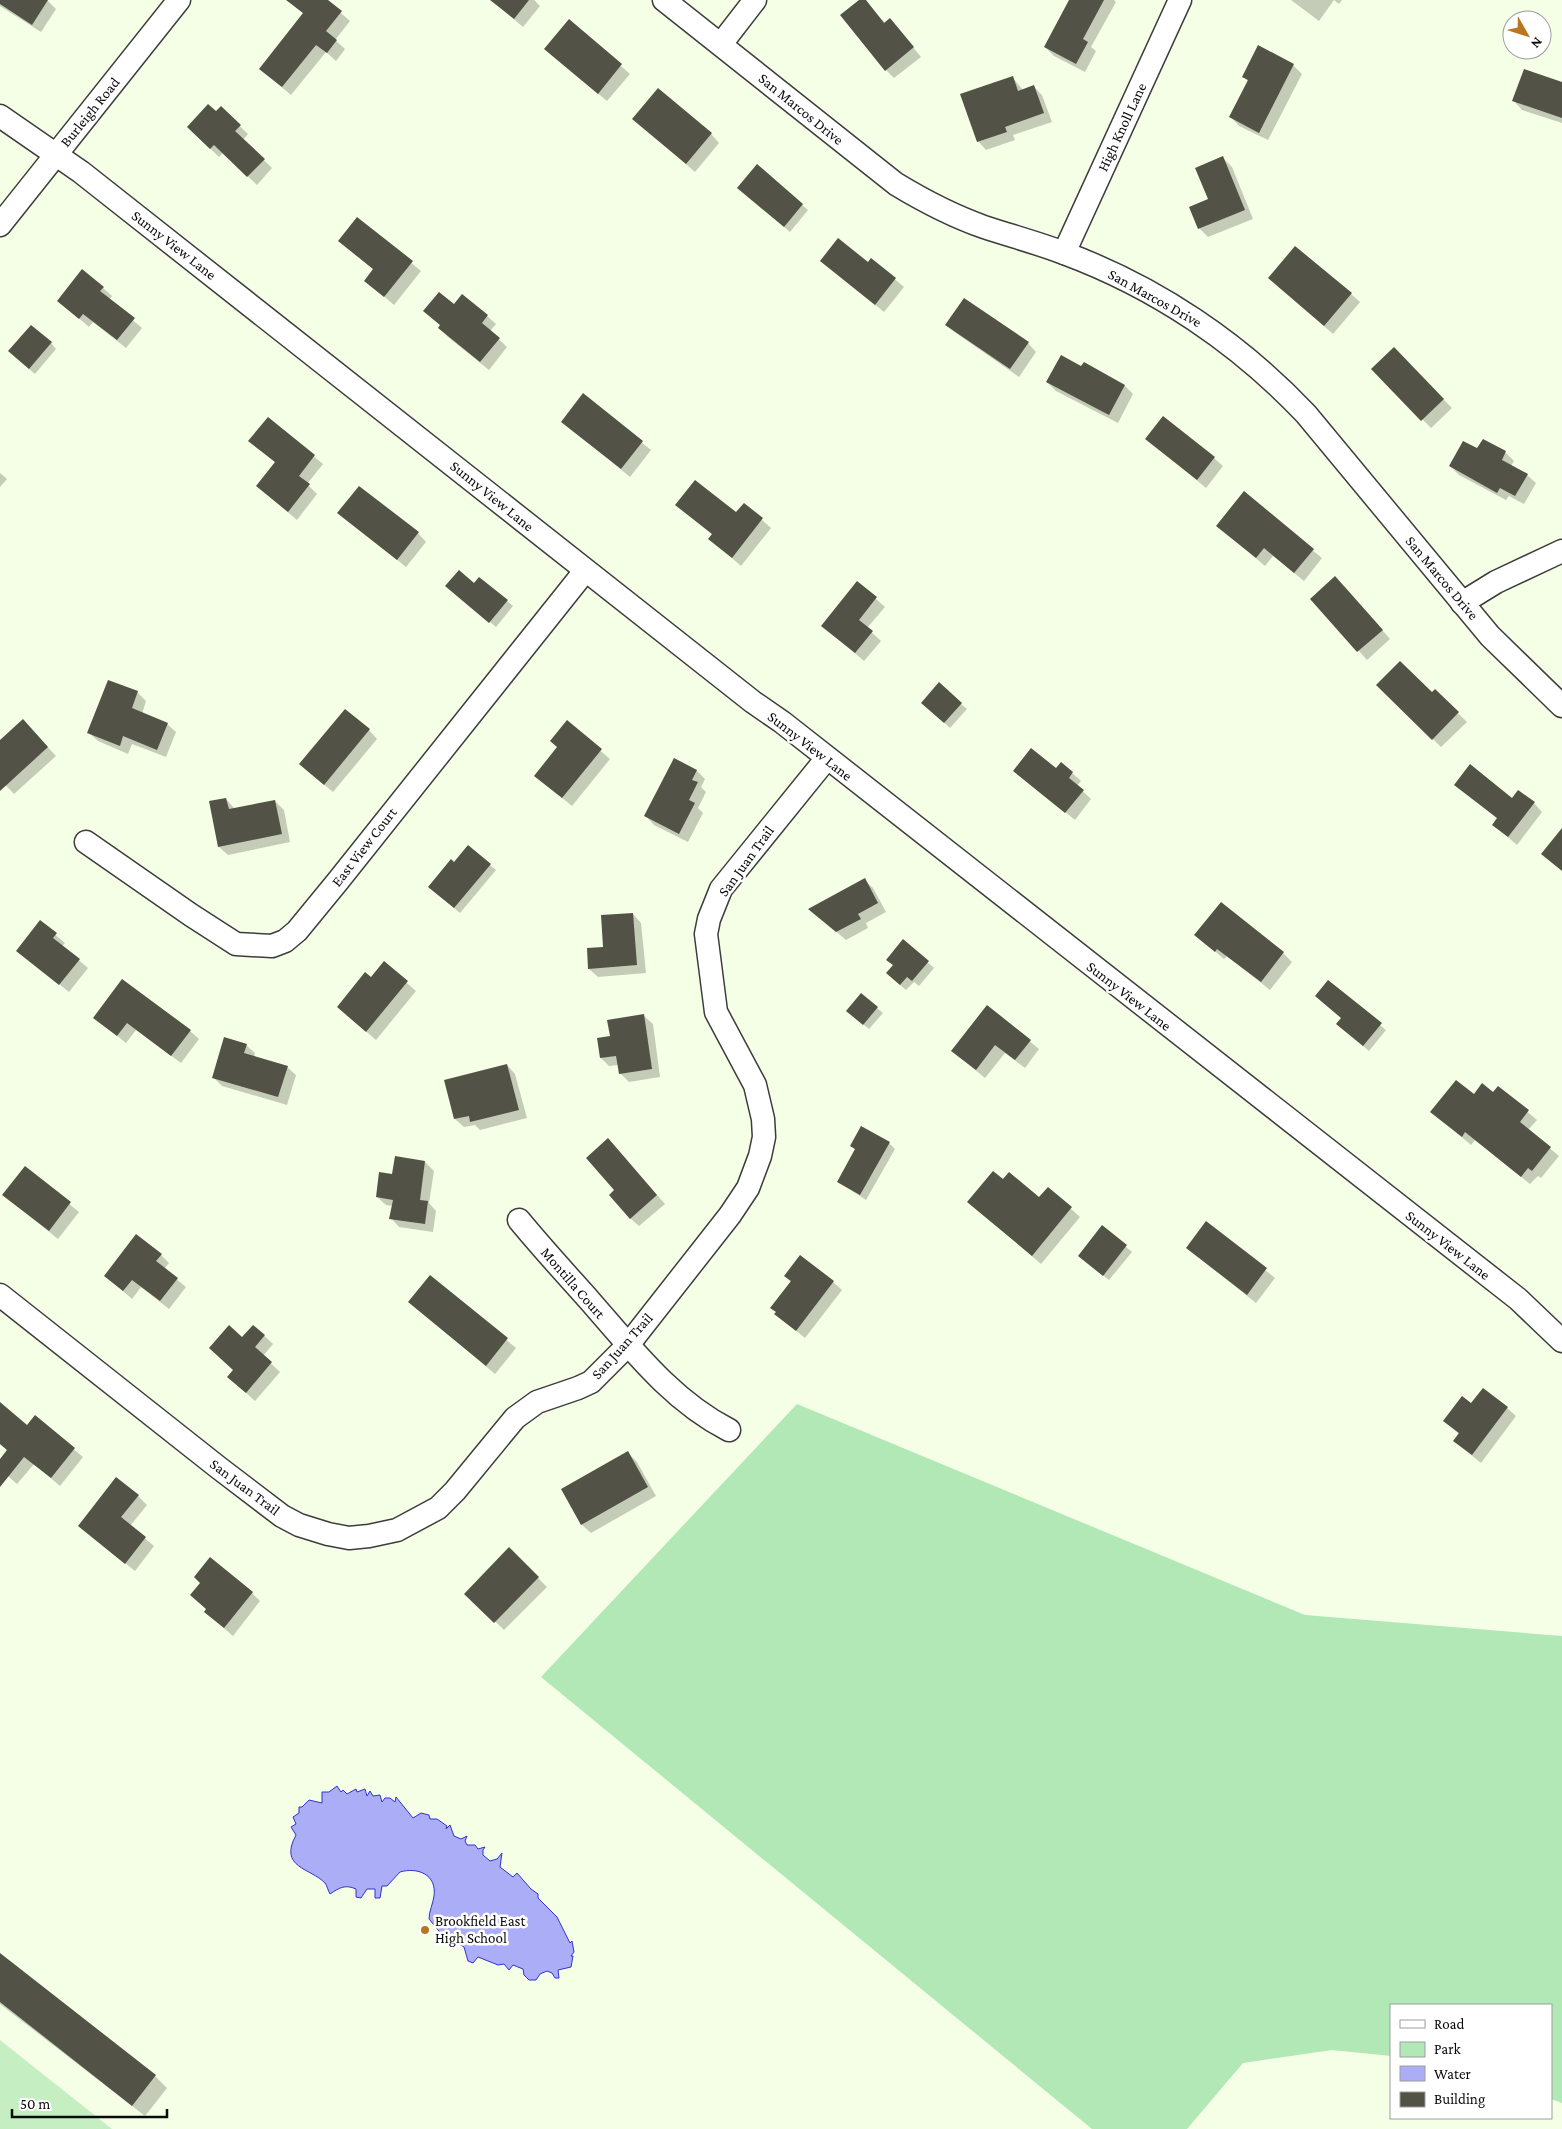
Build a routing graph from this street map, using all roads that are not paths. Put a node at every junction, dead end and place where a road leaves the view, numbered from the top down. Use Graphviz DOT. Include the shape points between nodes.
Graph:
graph roads {
  1 [pos="179,0"];
  2 [pos="664,0"];
  3 [pos="755,0"];
  4 [pos="1180,0"];
  5 [pos="721,44"];
  6 [pos="0,116"];
  7 [pos="55,156"];
  8 [pos="0,224"];
  9 [pos="1064,253"];
  10 [pos="1562,551"];
  11 [pos="586,571"];
  12 [pos="1462,603"];
  13 [pos="1562,706"];
  14 [pos="827,758"];
  15 [pos="86,842"];
  16 [pos="519,1220"];
  17 [pos="0,1295"];
  18 [pos="1562,1341"];
  19 [pos="628,1345"];
  20 [pos="729,1430"];
  1 -- 7 [label="street, Burleigh Road"];
  2 -- 5 [label="street, San Marcos Drive"];
  3 -- 5 [label="street"];
  4 -- 9 [label="street, High Knoll Lane"];
  5 -- 9 [label="street, San Marcos Drive" via="896,184 934,207 983,227"];
  6 -- 7 [label="street, Sunny View Lane"];
  7 -- 8 [label="street, Burleigh Road"];
  7 -- 11 [label="street, Sunny View Lane" via="81,172"];
  9 -- 12 [label="street, San Marcos Drive" via="1099,267 1180,310 1244,354 1278,384 1333,445"];
  10 -- 12 [label="street" via="1496,582"];
  11 -- 14 [label="street, Sunny View Lane"];
  11 -- 15 [label="street, East View Court" via="332,888 285,941 272,946 236,944"];
  12 -- 13 [label="street, San Marcos Drive" via="1490,636"];
  14 -- 18 [label="street, Sunny View Lane" via="1518,1299"];
  14 -- 19 [label="street, San Juan Trail" via="721,889 706,934 716,1012 755,1085 760,1102 764,1137 755,1172 730,1215"];
  16 -- 19 [label="street, Montilla Court"];
  17 -- 19 [label="street, San Juan Trail" via="282,1516 299,1525 349,1538 397,1530 438,1508 515,1418 537,1402 591,1382"];
  19 -- 20 [label="street, Montilla Court" via="691,1407"];
}
